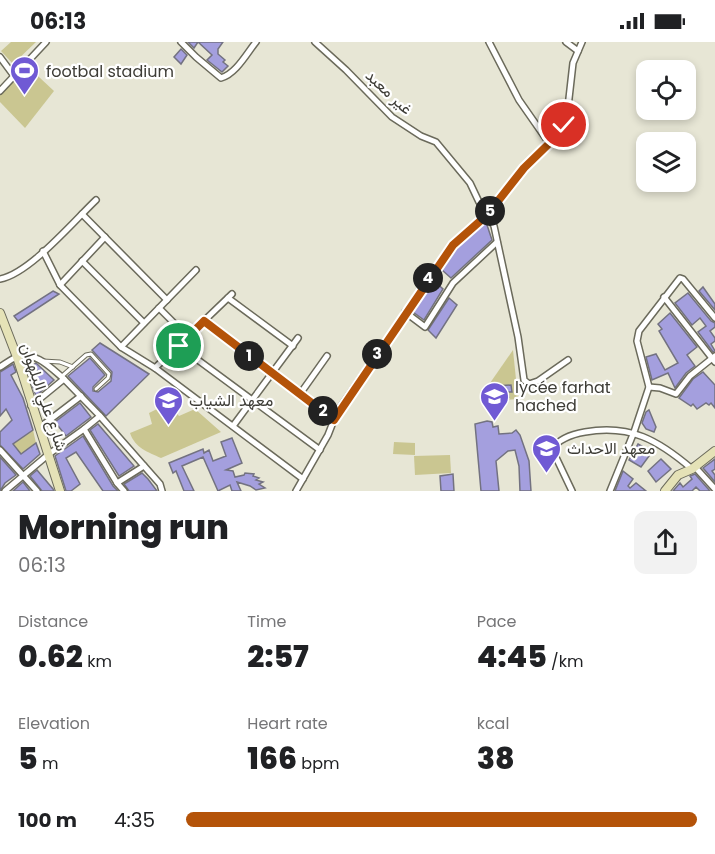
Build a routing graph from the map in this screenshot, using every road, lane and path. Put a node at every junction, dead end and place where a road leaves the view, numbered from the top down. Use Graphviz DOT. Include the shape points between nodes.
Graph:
graph roads {
  1 [pos="46,42"];
  2 [pos="181,42"];
  3 [pos="256,42"];
  4 [pos="315,42"];
  5 [pos="489,42"];
  6 [pos="566,42"];
  7 [pos="582,42"];
  8 [pos="578,51"];
  9 [pos="0,57"];
  10 [pos="14,75"];
  11 [pos="0,92"];
  12 [pos="549,144"];
  13 [pos="96,200"];
  14 [pos="82,214"];
  15 [pos="487,215"];
  16 [pos="105,237"];
  17 [pos="497,242"];
  18 [pos="43,251"];
  19 [pos="82,261"];
  20 [pos="196,270"];
  21 [pos="0,279"];
  22 [pos="60,285"];
  23 [pos="664,297"];
  24 [pos="167,300"];
  25 [pos="159,308"];
  26 [pos="405,312"];
  27 [pos="0,313"];
  28 [pos="715,318"];
  29 [pos="204,321"];
  30 [pos="144,323"];
  31 [pos="188,337"];
  32 [pos="298,338"];
  33 [pos="179,346"];
  34 [pos="292,346"];
  35 [pos="121,347"];
  36 [pos="327,356"];
  37 [pos="17,357"];
  38 [pos="714,358"];
  39 [pos="568,360"];
  40 [pos="42,361"];
  41 [pos="0,367"];
  42 [pos="73,367"];
  43 [pos="155,368"];
  44 [pos="272,373"];
  45 [pos="63,378"];
  46 [pos="649,387"];
  47 [pos="96,390"];
  48 [pos="300,394"];
  49 [pos="81,396"];
  50 [pos="252,400"];
  51 [pos="32,406"];
  52 [pos="100,416"];
  53 [pos="334,420"];
  54 [pos="233,426"];
  55 [pos="39,428"];
  56 [pos="84,429"];
  57 [pos="634,432"];
  58 [pos="0,450"];
  59 [pos="320,450"];
  60 [pos="715,451"];
  61 [pos="49,454"];
  62 [pos="144,466"];
  63 [pos="693,467"];
  64 [pos="23,476"];
  65 [pos="303,479"];
  66 [pos="117,483"];
  67 [pos="715,489"];
  68 [pos="5,491"];
  69 [pos="37,491"];
  70 [pos="60,491"];
  71 [pos="124,491"];
  72 [pos="162,491"];
  73 [pos="296,491"];
  74 [pos="572,491"];
  75 [pos="610,491"];
  76 [pos="665,491"];
  1 -- 10 [label="street"];
  2 -- 3 [label="street" via="221,78 233,70"];
  4 -- 15 [label="street, غير معبد" via="392,117 436,142 463,173"];
  5 -- 12 [label="street" via="519,100"];
  6 -- 8 [label="street"];
  7 -- 8 [label="street"];
  8 -- 12 [label="street" via="567,116 561,132"];
  9 -- 10 [label="street"];
  10 -- 11 [label="street"];
  12 -- 15 [label="street" via="524,168"];
  13 -- 14 [label="street"];
  14 -- 16 [label="street"];
  14 -- 18 [label="street"];
  15 -- 17 [label="street, غير معبد" via="493,221"];
  15 -- 26 [label="street" via="453,245"];
  16 -- 19 [label="street"];
  16 -- 24 [label="street"];
  17 -- 26 [label="street" via="453,283 425,327"];
  17 -- 39 [label="street, غير معبد" via="524,380 535,383"];
  18 -- 21 [label="street" via="16,274"];
  18 -- 22 [label="street"];
  19 -- 22 [label="street"];
  19 -- 30 [label="street"];
  20 -- 24 [label="street"];
  22 -- 35 [label="street"];
  23 -- 28 [label="street" via="681,278"];
  23 -- 38 [label="street"];
  23 -- 46 [label="street" via="638,334"];
  24 -- 25 [label="street"];
  25 -- 30 [label="street"];
  25 -- 31 [label="street"];
  26 -- 53 [label="street"];
  27 -- 37 [label="street, شارع علي البلهوان"];
  29 -- 31 [label="street"];
  29 -- 34 [label="street" via="230,296"];
  29 -- 44 [label="street"];
  30 -- 35 [label="street"];
  31 -- 33 [label="street"];
  32 -- 34 [label="street"];
  33 -- 43 [label="street"];
  33 -- 50 [label="street"];
  34 -- 44 [label="street"];
  35 -- 43 [label="street"];
  36 -- 48 [label="street"];
  37 -- 40 [label="street"];
  37 -- 41 [label="street"];
  37 -- 51 [label="street, شارع علي البلهوان"];
  38 -- 46 [label="street" via="690,376 676,394"];
  40 -- 42 [label="lane"];
  40 -- 45 [label="street"];
  42 -- 45 [label="lane"];
  42 -- 47 [label="lane" via="87,354 93,355 109,375"];
  43 -- 54 [label="street"];
  44 -- 48 [label="street"];
  44 -- 50 [label="street"];
  45 -- 49 [label="street"];
  45 -- 51 [label="street"];
  46 -- 57 [label="street"];
  48 -- 53 [label="street"];
  49 -- 52 [label="street"];
  49 -- 55 [label="street"];
  50 -- 54 [label="street"];
  50 -- 59 [label="street"];
  51 -- 55 [label="street, شارع علي البلهوان"];
  52 -- 56 [label="street"];
  52 -- 62 [label="street"];
  53 -- 59 [label="street"];
  54 -- 65 [label="street"];
  55 -- 61 [label="street, شارع علي البلهوان"];
  56 -- 61 [label="street"];
  56 -- 66 [label="street"];
  57 -- 63 [label="street"];
  57 -- 74 [label="street" via="587,432 555,446 554,455"];
  57 -- 75 [label="street"];
  58 -- 64 [label="street"];
  59 -- 65 [label="street"];
  60 -- 63 [label="street"];
  61 -- 64 [label="street"];
  61 -- 70 [label="street, شارع علي البلهوان"];
  62 -- 66 [label="street"];
  62 -- 72 [label="street"];
  63 -- 67 [label="street"];
  63 -- 76 [label="street" via="678,475"];
  64 -- 68 [label="street"];
  64 -- 69 [label="street"];
  65 -- 73 [label="street"];
  66 -- 71 [label="street"];
}
